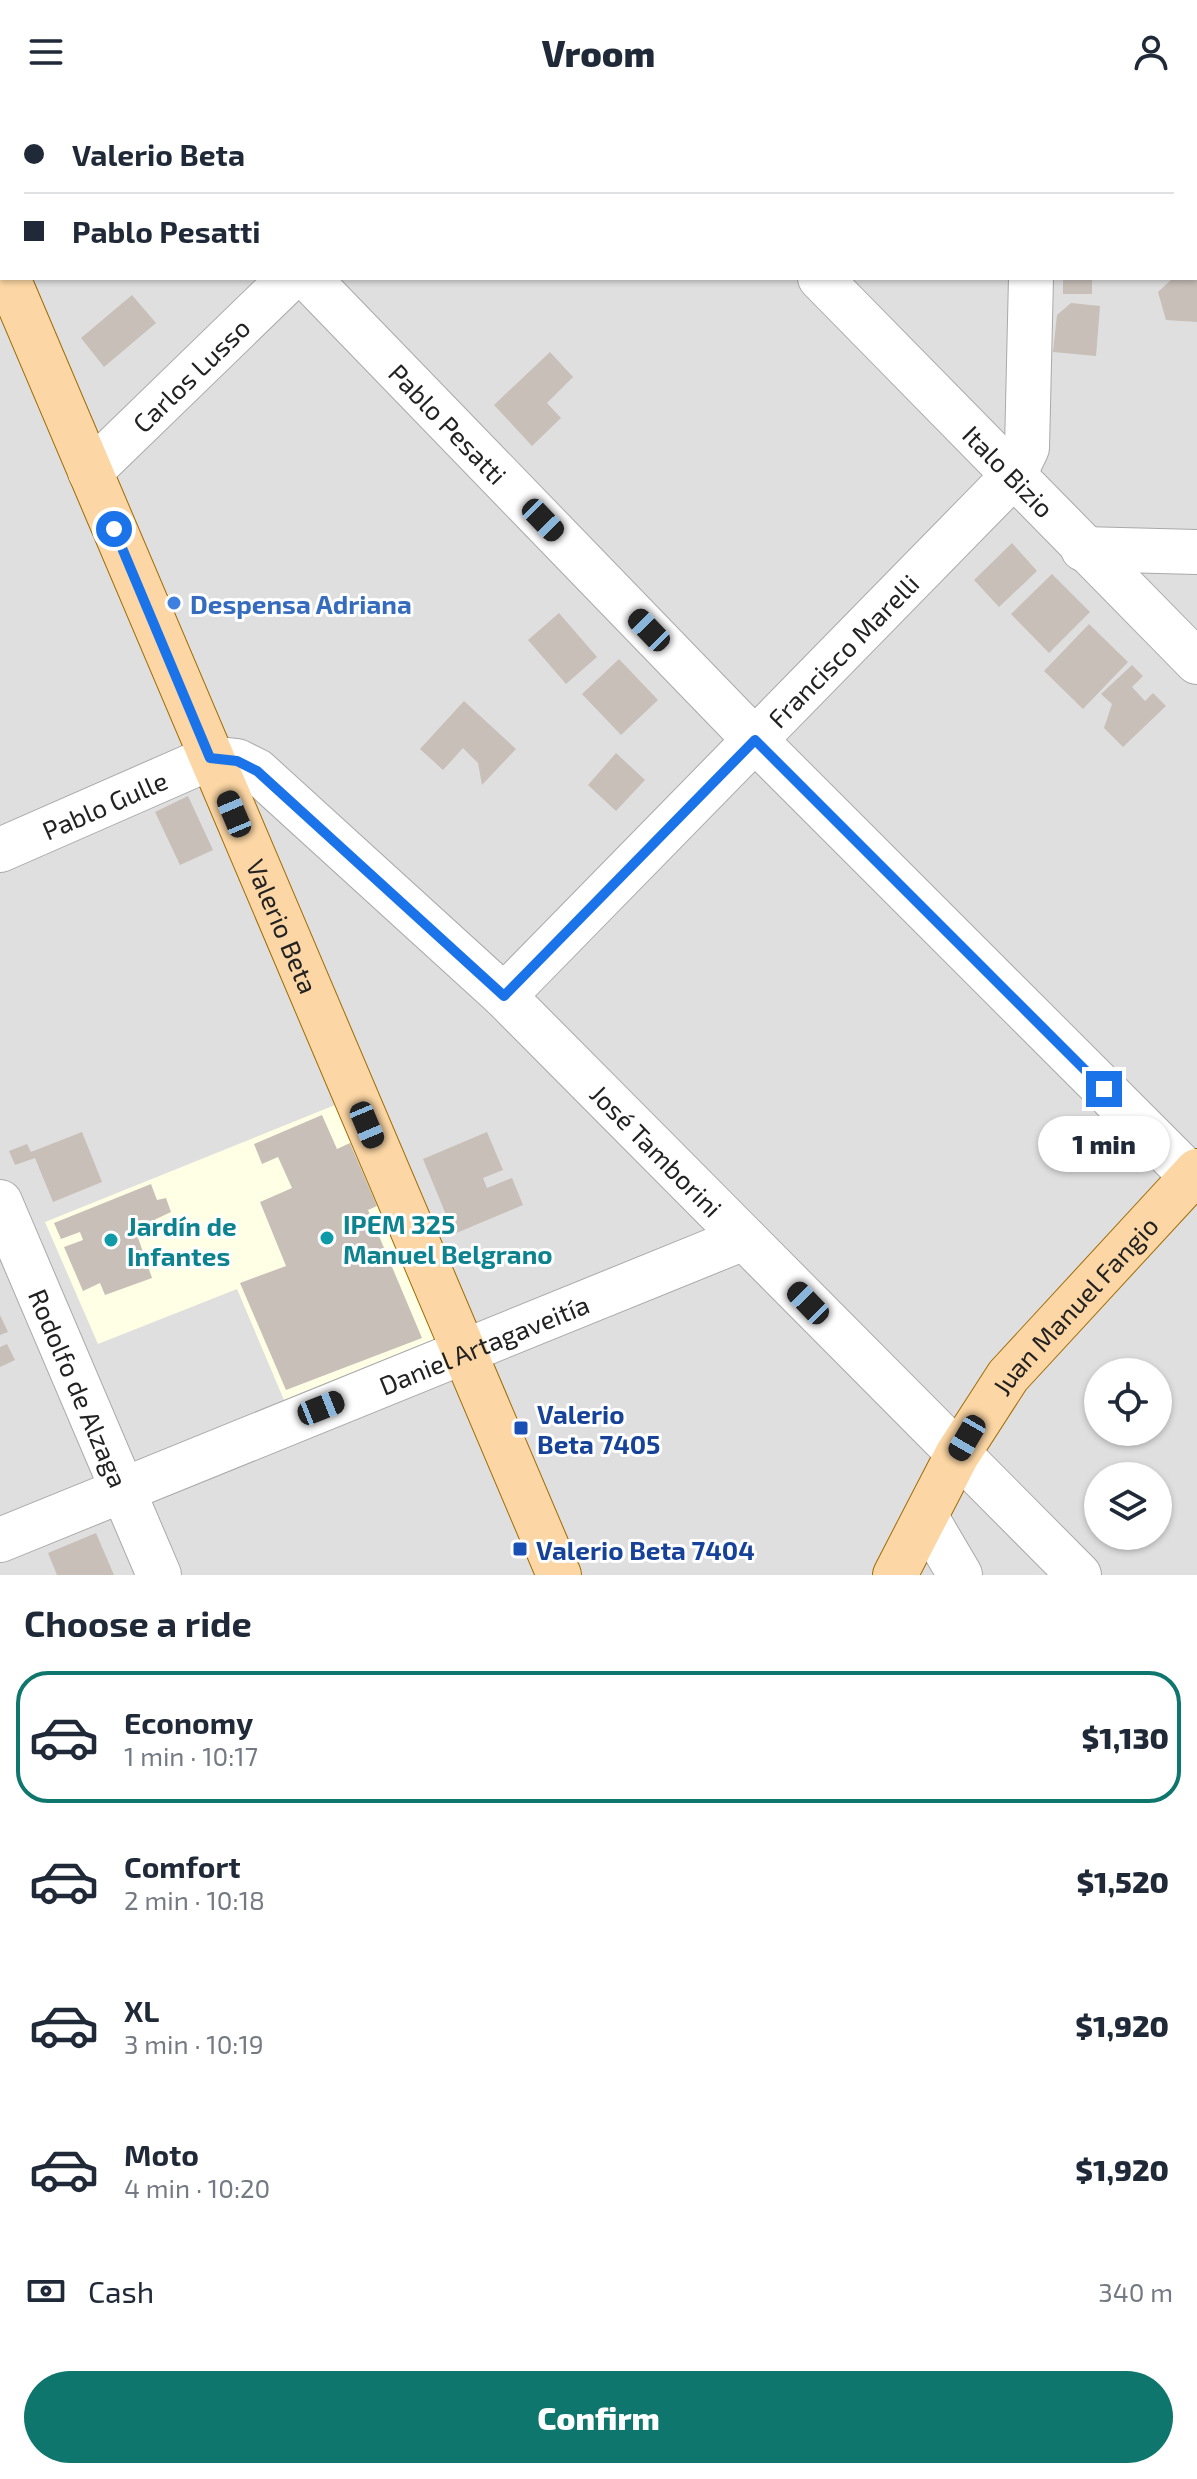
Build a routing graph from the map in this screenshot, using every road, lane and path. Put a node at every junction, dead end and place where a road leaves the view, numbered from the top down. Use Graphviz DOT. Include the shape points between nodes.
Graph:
graph roads {
  1 [pos="9,280"];
  2 [pos="288,280"];
  3 [pos="310,280"];
  4 [pos="822,280"];
  5 [pos="1031,280"];
  6 [pos="90,472"];
  7 [pos="1014,475"];
  8 [pos="1083,549"];
  9 [pos="1197,552"];
  10 [pos="1197,662"];
  11 [pos="755,740"];
  12 [pos="210,758"];
  13 [pos="0,850"];
  14 [pos="504,996"];
  15 [pos="1195,1176"];
  16 [pos="0,1202"];
  17 [pos="744,1238"];
  18 [pos="463,1351"];
  19 [pos="957,1455"];
  20 [pos="122,1489"];
  21 [pos="926,1517"];
  22 [pos="0,1540"];
  23 [pos="159,1575"];
  24 [pos="559,1575"];
  25 [pos="895,1575"];
  26 [pos="960,1575"];
  27 [pos="1079,1575"];
  1 -- 6 [label="main road, Valerio Beta"];
  2 -- 6 [label="street, Carlos Lusso"];
  3 -- 11 [label="street, Pablo Pesatti"];
  4 -- 7 [label="street, Italo Bizio"];
  5 -- 7 [label="street" via="1027,448"];
  6 -- 12 [label="main road, Valerio Beta"];
  7 -- 8 [label="street, Italo Bizio"];
  7 -- 11 [label="street, Francisco Marelli"];
  8 -- 9 [label="street"];
  8 -- 10 [label="street, Italo Bizio"];
  11 -- 14 [label="street, Francisco Marelli"];
  11 -- 15 [label="street, Pablo Pesatti"];
  12 -- 13 [label="street, Pablo Gulle"];
  12 -- 14 [label="street, José Tamborini" via="237,761 257,771"];
  12 -- 18 [label="main road, Valerio Beta"];
  14 -- 17 [label="street, José Tamborini"];
  15 -- 19 [label="main road, Juan Manuel Fangio" via="1008,1376"];
  16 -- 20 [label="street, Rodolfo de Alzaga"];
  17 -- 18 [label="street, Daniel Artagaveitía"];
  17 -- 19 [label="street, José Tamborini"];
  18 -- 20 [label="street, Daniel Artagaveitía"];
  18 -- 24 [label="main road, Valerio Beta"];
  19 -- 21 [label="main road, Juan Manuel Fangio"];
  19 -- 27 [label="street, José Tamborini"];
  20 -- 22 [label="street, Daniel Artagaveitía"];
  20 -- 23 [label="street, Rodolfo de Alzaga"];
  21 -- 25 [label="main road, Juan Manuel Fangio"];
  21 -- 26 [label="street"];
}
